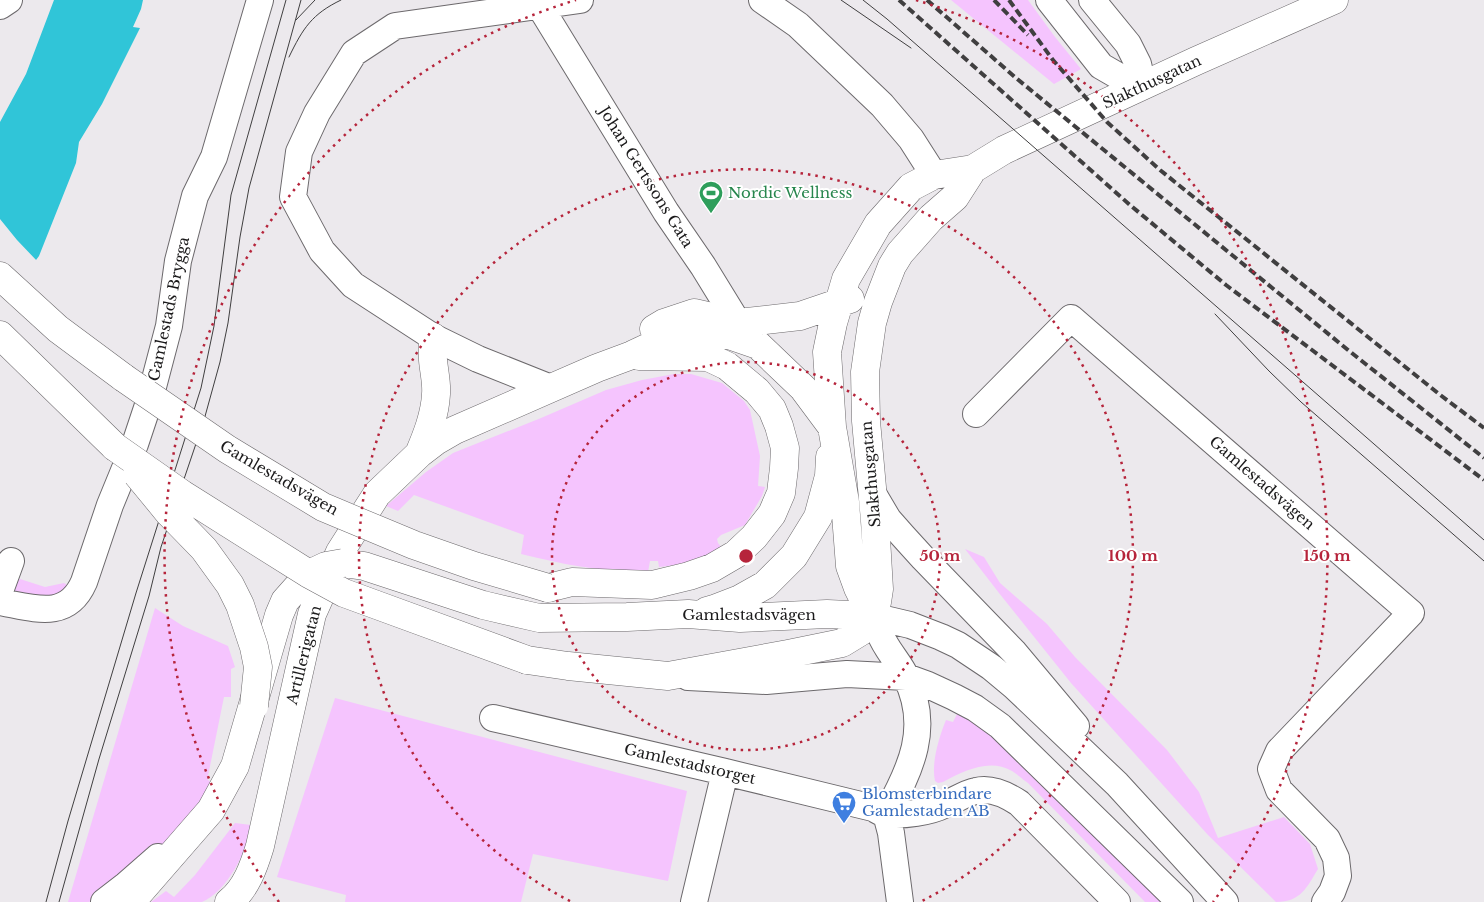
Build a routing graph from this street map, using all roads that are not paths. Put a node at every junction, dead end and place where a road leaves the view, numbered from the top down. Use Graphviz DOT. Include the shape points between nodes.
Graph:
graph roads {
  1 [pos="9,0"];
  2 [pos="260,0"];
  3 [pos="580,0"];
  4 [pos="762,0"];
  5 [pos="1049,0"];
  6 [pos="1092,0"];
  7 [pos="1334,0"];
  8 [pos="539,5"];
  9 [pos="0,6"];
  10 [pos="1143,85"];
  11 [pos="972,169"];
  12 [pos="934,175"];
  13 [pos="892,266"];
  14 [pos="0,276"];
  15 [pos="839,303"];
  16 [pos="738,323"];
  17 [pos="0,335"];
  18 [pos="432,337"];
  19 [pos="758,345"];
  20 [pos="632,355"];
  21 [pos="551,388"];
  22 [pos="976,414"];
  23 [pos="832,427"];
  24 [pos="115,447"];
  25 [pos="419,454"];
  26 [pos="872,492"];
  27 [pos="12,561"];
  28 [pos="309,574"];
  29 [pos="548,588"];
  30 [pos="0,591"];
  31 [pos="0,602"];
  32 [pos="688,614"];
  33 [pos="872,616"];
  34 [pos="627,617"];
  35 [pos="668,676"];
  36 [pos="906,677"];
  37 [pos="254,706"];
  38 [pos="493,718"];
  39 [pos="725,772"];
  40 [pos="1117,784"];
  41 [pos="211,810"];
  42 [pos="886,814"];
  43 [pos="104,902"];
  44 [pos="131,902"];
  45 [pos="229,902"];
  46 [pos="694,902"];
  47 [pos="900,902"];
  48 [pos="1118,902"];
  49 [pos="1180,902"];
  50 [pos="1225,902"];
  51 [pos="1325,902"];
  1 -- 9 [label="street"];
  2 -- 31 [label="street, Gamlestads Brygga" via="214,157 195,196 178,261 169,326 149,402 81,590 70,602 58,608 42,610"];
  3 -- 8 [label="street"];
  4 -- 12 [label="street" via="798,25 882,105 911,139"];
  5 -- 10 [label="street" via="1101,66"];
  6 -- 10 [label="street" via="1128,44 1138,64"];
  7 -- 10 [label="main road, Slakthusgatan"];
  8 -- 16 [label="street, Johan Gertssons Gata"];
  8 -- 18 [label="street" via="396,26 354,53 316,113 299,152 294,197 322,251 353,285"];
  10 -- 11 [label="main road, Slakthusgatan" via="1004,150"];
  11 -- 12 [label="main road, Slakthusgatan"];
  11 -- 13 [label="main road, Slakthusgatan" via="956,197 931,218"];
  12 -- 15 [label="main road, Slakthusgatan" via="911,186 878,224 846,278"];
  13 -- 15 [label="main road" via="853,298"];
  13 -- 26 [label="main road, Slakthusgatan" via="872,322 865,372"];
  14 -- 29 [label="main road, Gamlestadsvägen, bridge" via="58,329 124,378 227,449 324,507 414,545"];
  15 -- 16 [label="main road" via="800,316"];
  15 -- 23 [label="main road, Slakthusgatan" via="827,352"];
  16 -- 19 [label="street, Johan Gertssons Gata"];
  16 -- 20 [label="main road" via="694,313 664,323 638,338"];
  17 -- 24 [label="main road"];
  18 -- 21 [label="street"];
  18 -- 25 [label="main road" via="436,394"];
  19 -- 20 [label="main road, Artillerigatan" via="729,335 679,333"];
  19 -- 23 [label="main road, Artillerigatan" via="803,388"];
  20 -- 21 [label="main road, Artillerigatan"];
  20 -- 29 [label="main road, Artillerigatan" via="708,357 727,366 757,391 772,409 785,448 781,494 772,514 754,537 736,554 712,568 652,585 572,582"];
  21 -- 25 [label="main road, Artillerigatan" via="456,430"];
  22 -- 51 [label="street, Gamlestadsvägen" via="1071,318 1411,613 1279,751 1271,769 1279,790 1327,839 1336,858 1338,876"];
  23 -- 32 [label="main road, Slakthusgatan" via="829,476 818,517 794,556 765,585 740,599"];
  23 -- 33 [label="main road, Slakthusgatan" via="845,502 850,566"];
  24 -- 28 [label="main road, bridge" via="182,494"];
  24 -- 37 [label="main road, Artillerigatan, bridge" via="169,513 204,549 230,585 240,605 258,667"];
  25 -- 45 [label="main road, Artillerigatan" via="377,494 340,552 312,614 255,864"];
  26 -- 33 [label="main road, Slakthusgatan" via="879,589"];
  26 -- 40 [label="street, Gamlestadsvägen" via="888,519 1014,652 1066,713"];
  27 -- 30 [label="street"];
  28 -- 34 [label="main road, Gamlestadsvägen, bridge" via="343,563 364,566 483,605 539,618"];
  28 -- 35 [label="main road, bridge" via="344,593 527,660"];
  28 -- 37 [label="main road, Artillerigatan, bridge" via="285,601"];
  29 -- 34 [label="main road, Gamlestadsvägen"];
  32 -- 33 [label="main road, Gamlestadsvägen" via="740,618 827,614"];
  32 -- 34 [label="main road, Gamlestadsvägen"];
  33 -- 35 [label="main road" via="860,632 842,643"];
  33 -- 36 [label="street"];
  33 -- 40 [label="street, Gamlestadsvägen" via="910,625 958,645 975,656 1015,687"];
  35 -- 36 [label="street" via="766,681 847,674"];
  36 -- 42 [label="street" via="918,718 916,747"];
  36 -- 49 [label="street" via="954,697 1000,726"];
  37 -- 41 [label="main road, Artillerigatan" via="235,766"];
  38 -- 39 [label="street, Gamlestadstorget"];
  39 -- 42 [label="street, Gamlestadstorget" via="873,808"];
  39 -- 46 [label="street"];
  40 -- 50 [label="street, Gamlestadsvägen"];
  41 -- 43 [label="street"];
  41 -- 44 [label="main road, Artillerigatan"];
  42 -- 47 [label="street"];
  42 -- 48 [label="street" via="923,812 976,791 1010,796"];
}
